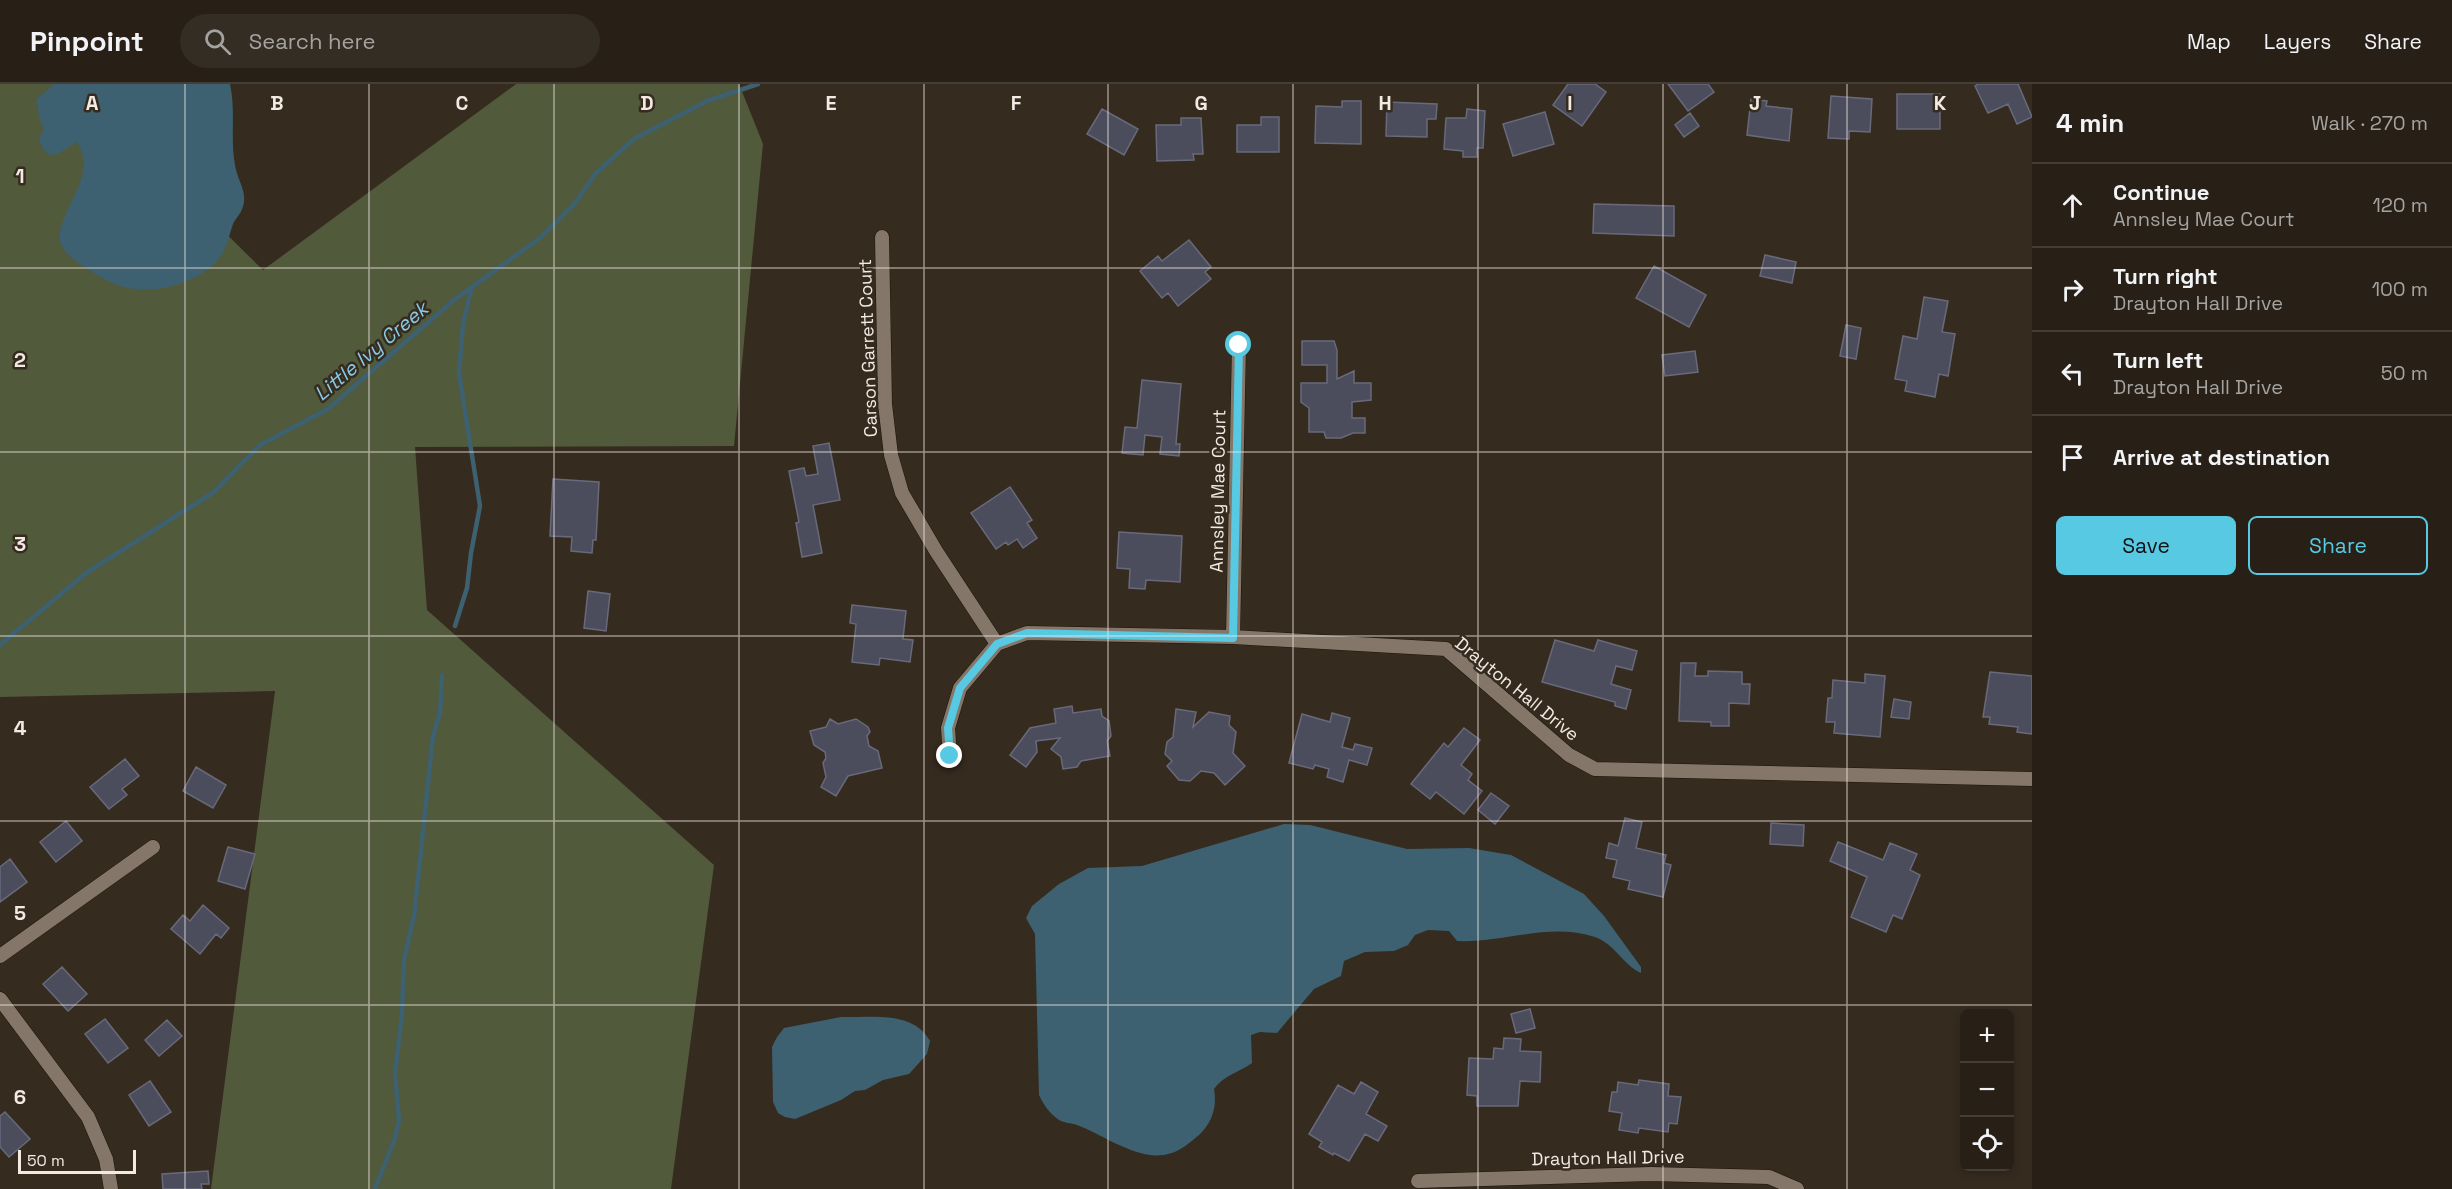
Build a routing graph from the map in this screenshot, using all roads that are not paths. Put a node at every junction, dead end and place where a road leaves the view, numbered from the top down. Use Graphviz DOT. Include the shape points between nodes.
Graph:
graph roads {
  1 [pos="882,237"];
  2 [pos="1239,345"];
  3 [pos="1233,638"];
  4 [pos="997,644"];
  5 [pos="950,756"];
  6 [pos="2032,779"];
  7 [pos="153,847"];
  8 [pos="0,957"];
  9 [pos="0,999"];
  10 [pos="1418,1181"];
  11 [pos="111,1189"];
  12 [pos="1797,1189"];
  1 -- 4 [label="street, Carson Garrett Court" via="885,404 891,455 902,493"];
  2 -- 3 [label="street, Annsley Mae Court"];
  3 -- 4 [label="street, Drayton Hall Drive" via="1027,633"];
  3 -- 6 [label="street, Drayton Hall Drive" via="1446,649 1569,755 1595,769"];
  4 -- 5 [label="street, Drayton Hall Drive" via="960,688 948,728"];
  7 -- 8 [label="street"];
  9 -- 11 [label="street" via="88,1117 106,1159"];
  10 -- 12 [label="street, Drayton Hall Drive" via="1652,1174 1769,1177"];
}
